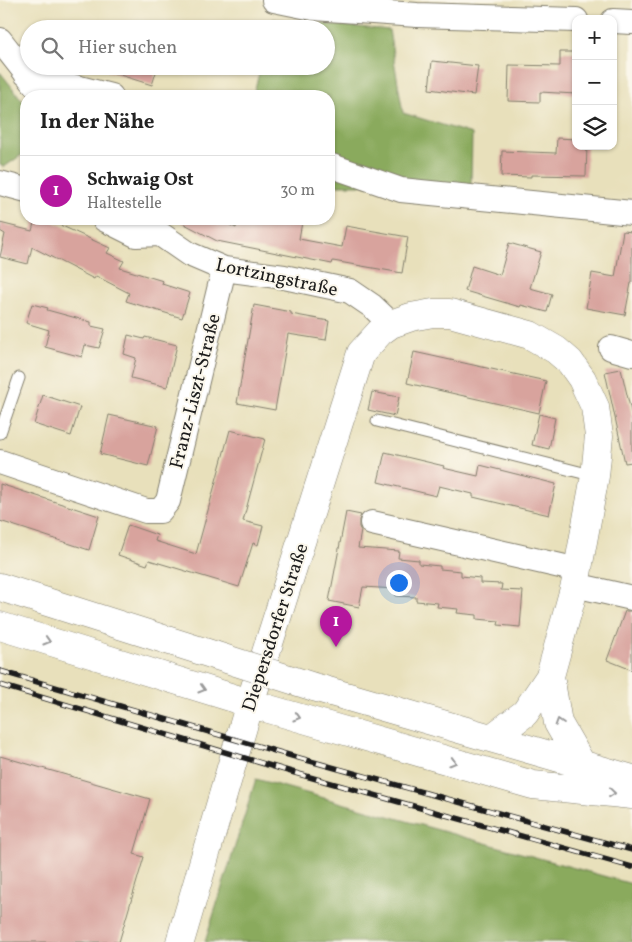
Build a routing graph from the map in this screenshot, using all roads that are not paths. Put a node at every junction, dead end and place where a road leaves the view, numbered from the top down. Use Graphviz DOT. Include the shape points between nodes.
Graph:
graph roads {
  1 [pos="274,0"];
  2 [pos="572,20"];
  3 [pos="617,21"];
  4 [pos="632,22"];
  5 [pos="0,40"];
  6 [pos="20,66"];
  7 [pos="27,75"];
  8 [pos="30,75"];
  9 [pos="39,90"];
  10 [pos="88,90"];
  11 [pos="335,167"];
  12 [pos="0,183"];
  13 [pos="20,188"];
  14 [pos="632,213"];
  15 [pos="116,225"];
  16 [pos="153,227"];
  17 [pos="224,269"];
  18 [pos="391,324"];
  19 [pos="20,378"];
  20 [pos="376,421"];
  21 [pos="0,433"];
  22 [pos="0,462"];
  23 [pos="595,476"];
  24 [pos="372,523"];
  25 [pos="577,577"];
  26 [pos="0,587"];
  27 [pos="632,598"];
  28 [pos="0,626"];
  29 [pos="550,676"];
  30 [pos="250,703"];
  31 [pos="492,738"];
  32 [pos="581,763"];
  33 [pos="632,778"];
  34 [pos="632,795"];
  35 [pos="180,942"];
  1 -- 2 [label="street" via="313,8"];
  3 -- 4 [label="street"];
  5 -- 6 [label="street"];
  7 -- 9 [label="street"];
  8 -- 10 [label="street"];
  11 -- 14 [label="street" via="401,190"];
  12 -- 13 [label="street"];
  15 -- 16 [label="street" via="136,235"];
  16 -- 17 [label="street, Lortzingstraße" via="189,254"];
  17 -- 18 [label="street, Lortzingstraße" via="350,291"];
  17 -- 22 [label="street, Franz-Liszt-Straße" via="168,501 160,511 146,511"];
  18 -- 23 [label="main road" via="411,317 450,313 530,335 556,350 582,379 595,407 599,436"];
  18 -- 30 [label="main road, Diepersdorfer Straße" via="361,353"];
  19 -- 21 [label="lane"];
  20 -- 23 [label="lane"];
  23 -- 25 [label="main road"];
  24 -- 25 [label="street"];
  25 -- 27 [label="street"];
  25 -- 29 [label="main road"];
  26 -- 31 [label="main road, bridge" via="314,687"];
  28 -- 30 [label="main road, one-way"];
  29 -- 31 [label="main road" via="525,713"];
  32 -- 29 [label="main road, one-way" via="558,723"];
  30 -- 34 [label="main road, one-way" via="533,785"];
  30 -- 35 [label="main road, Diepersdorfer Straße"];
  31 -- 32 [label="main road"];
  32 -- 33 [label="main road"];
}
